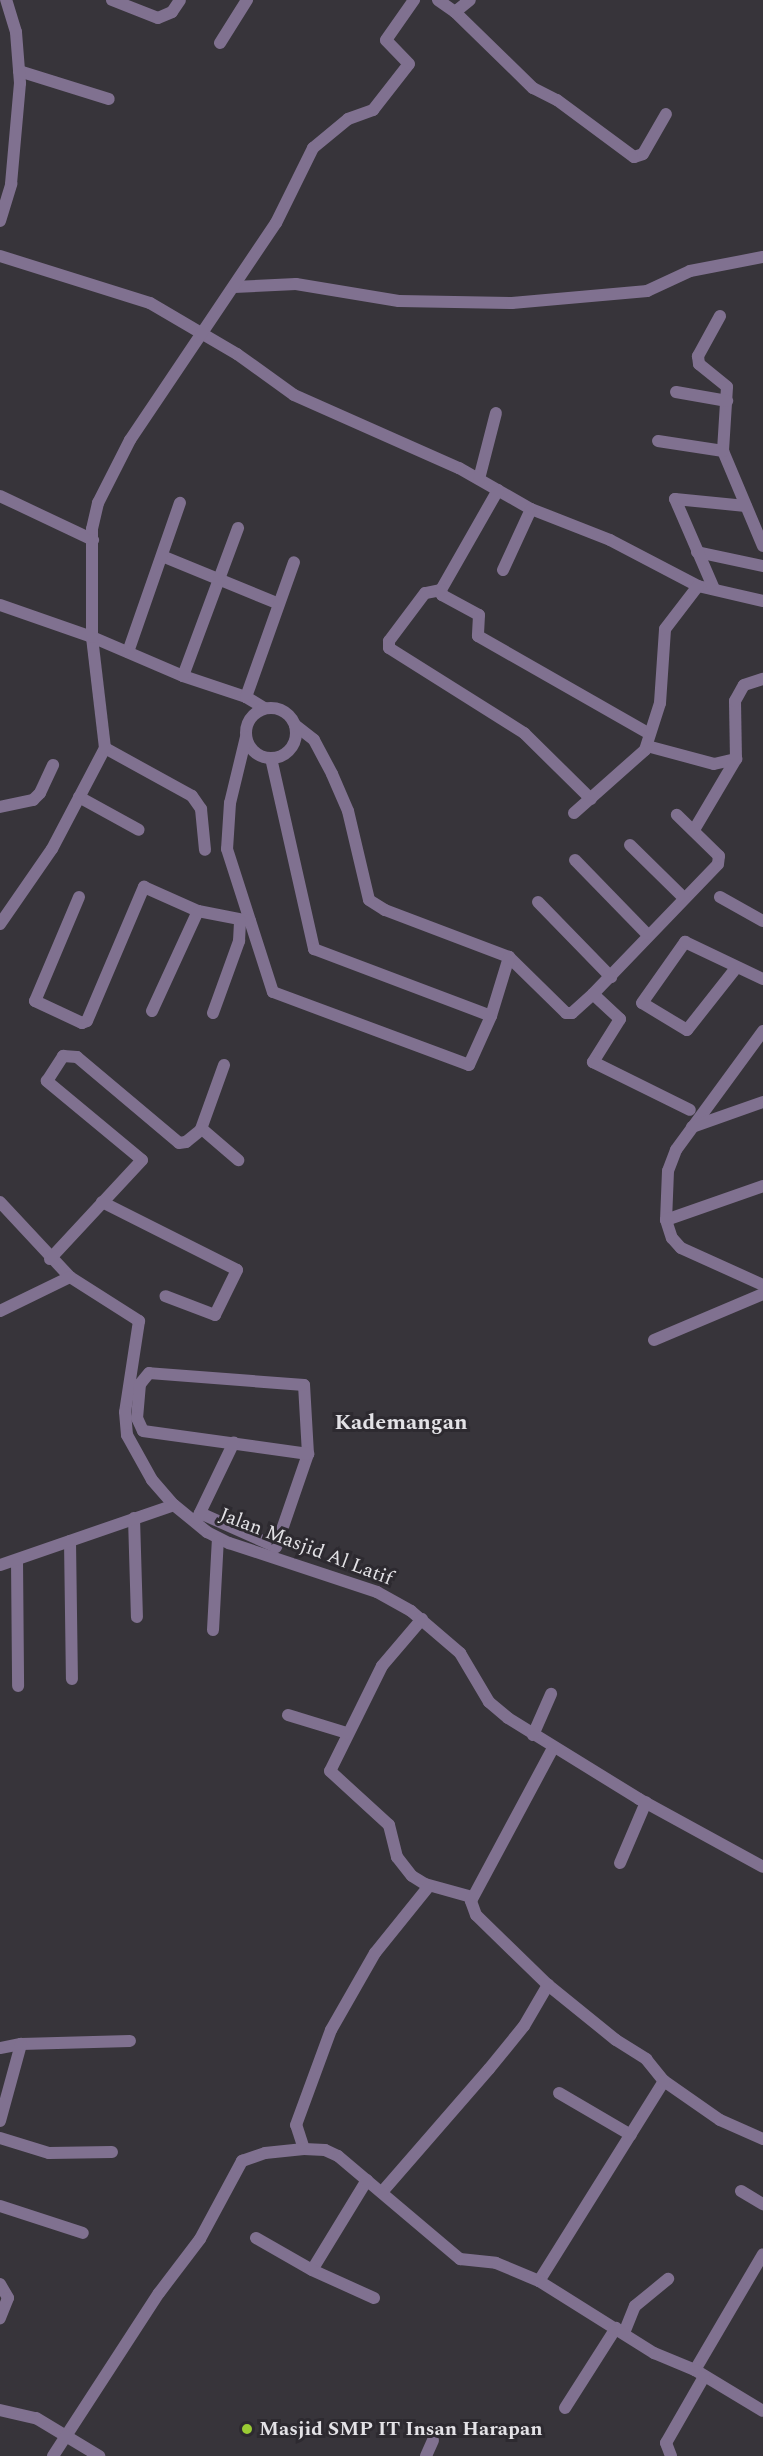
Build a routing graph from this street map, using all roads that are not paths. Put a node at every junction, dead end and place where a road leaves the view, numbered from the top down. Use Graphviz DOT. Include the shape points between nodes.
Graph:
graph roads {
  1 [pos="6,0"];
  2 [pos="112,0"];
  3 [pos="180,0"];
  4 [pos="247,0"];
  5 [pos="414,0"];
  6 [pos="438,0"];
  7 [pos="470,0"];
  8 [pos="456,12"];
  9 [pos="220,43"];
  10 [pos="19,71"];
  11 [pos="110,99"];
  12 [pos="666,114"];
  13 [pos="0,221"];
  14 [pos="0,256"];
  15 [pos="763,257"];
  16 [pos="234,287"];
  17 [pos="720,316"];
  18 [pos="201,332"];
  19 [pos="676,392"];
  20 [pos="727,401"];
  21 [pos="496,413"];
  22 [pos="658,441"];
  23 [pos="723,451"];
  24 [pos="479,479"];
  25 [pos="498,490"];
  26 [pos="0,496"];
  27 [pos="180,503"];
  28 [pos="746,506"];
  29 [pos="531,509"];
  30 [pos="238,528"];
  31 [pos="93,540"];
  32 [pos="763,546"];
  33 [pos="697,552"];
  34 [pos="162,556"];
  35 [pos="294,562"];
  36 [pos="763,566"];
  37 [pos="503,570"];
  38 [pos="219,580"];
  39 [pos="698,585"];
  40 [pos="441,590"];
  41 [pos="714,590"];
  42 [pos="763,601"];
  43 [pos="279,604"];
  44 [pos="0,605"];
  45 [pos="92,637"];
  46 [pos="128,652"];
  47 [pos="183,675"];
  48 [pos="763,679"];
  49 [pos="246,697"];
  50 [pos="264,708"];
  51 [pos="295,725"];
  52 [pos="246,737"];
  53 [pos="647,739"];
  54 [pos="105,748"];
  55 [pos="271,758"];
  56 [pos="736,759"];
  57 [pos="53,765"];
  58 [pos="79,797"];
  59 [pos="591,799"];
  60 [pos="0,807"];
  61 [pos="574,813"];
  62 [pos="677,815"];
  63 [pos="139,830"];
  64 [pos="694,830"];
  65 [pos="630,845"];
  66 [pos="205,850"];
  67 [pos="575,860"];
  68 [pos="80,897"];
  69 [pos="720,897"];
  70 [pos="684,898"];
  71 [pos="538,902"];
  72 [pos="198,911"];
  73 [pos="245,921"];
  74 [pos="763,921"];
  75 [pos="0,924"];
  76 [pos="647,934"];
  77 [pos="509,957"];
  78 [pos="736,968"];
  79 [pos="610,977"];
  80 [pos="763,979"];
  81 [pos="593,994"];
  82 [pos="152,1011"];
  83 [pos="213,1013"];
  84 [pos="491,1016"];
  85 [pos="763,1031"];
  86 [pos="224,1065"];
  87 [pos="763,1102"];
  88 [pos="690,1110"];
  89 [pos="692,1127"];
  90 [pos="201,1129"];
  91 [pos="238,1160"];
  92 [pos="763,1186"];
  93 [pos="0,1202"];
  94 [pos="102,1202"];
  95 [pos="666,1220"];
  96 [pos="51,1259"];
  97 [pos="70,1277"];
  98 [pos="760,1282"];
  99 [pos="763,1294"];
  100 [pos="165,1296"];
  101 [pos="0,1311"];
  102 [pos="654,1340"];
  103 [pos="234,1442"];
  104 [pos="308,1454"];
  105 [pos="174,1505"];
  106 [pos="134,1518"];
  107 [pos="197,1518"];
  108 [pos="218,1538"];
  109 [pos="70,1540"];
  110 [pos="17,1560"];
  111 [pos="0,1565"];
  112 [pos="137,1617"];
  113 [pos="422,1619"];
  114 [pos="213,1630"];
  115 [pos="72,1678"];
  116 [pos="18,1686"];
  117 [pos="551,1694"];
  118 [pos="288,1715"];
  119 [pos="347,1733"];
  120 [pos="533,1735"];
  121 [pos="553,1748"];
  122 [pos="646,1802"];
  123 [pos="620,1863"];
  124 [pos="763,1867"];
  125 [pos="429,1886"];
  126 [pos="472,1897"];
  127 [pos="548,1986"];
  128 [pos="130,2041"];
  129 [pos="21,2044"];
  130 [pos="0,2048"];
  131 [pos="664,2081"];
  132 [pos="559,2093"];
  133 [pos="0,2121"];
  134 [pos="631,2134"];
  135 [pos="0,2138"];
  136 [pos="763,2139"];
  137 [pos="304,2149"];
  138 [pos="112,2152"];
  139 [pos="367,2180"];
  140 [pos="741,2191"];
  141 [pos="382,2192"];
  142 [pos="763,2204"];
  143 [pos="0,2206"];
  144 [pos="82,2233"];
  145 [pos="256,2238"];
  146 [pos="763,2254"];
  147 [pos="312,2270"];
  148 [pos="668,2279"];
  149 [pos="539,2281"];
  150 [pos="0,2284"];
  151 [pos="374,2298"];
  152 [pos="0,2318"];
  153 [pos="620,2331"];
  154 [pos="699,2374"];
  155 [pos="565,2408"];
  156 [pos="0,2410"];
  157 [pos="763,2411"];
  158 [pos="64,2434"];
  159 [pos="434,2440"];
  160 [pos="53,2456"];
  161 [pos="99,2456"];
  162 [pos="426,2456"];
  163 [pos="671,2456"];
  1 -- 10 [label="street" via="16,32"];
  2 -- 3 [label="street" via="158,18 172,12"];
  4 -- 9 [label="street"];
  5 -- 16 [label="street" via="386,39 409,64 373,110 348,119 319,140 276,223"];
  6 -- 8 [label="street"];
  7 -- 8 [label="street"];
  8 -- 12 [label="street" via="533,88 557,100 634,157 643,154"];
  10 -- 11 [label="street"];
  10 -- 13 [label="street" via="11,184"];
  14 -- 18 [label="street" via="150,303"];
  15 -- 16 [label="street" via="690,271 647,291 512,303 399,301 296,284"];
  16 -- 18 [label="street"];
  17 -- 20 [label="street" via="698,356 699,364 727,387"];
  18 -- 24 [label="street" via="294,395"];
  18 -- 31 [label="street" via="120,454 94,514"];
  19 -- 20 [label="street"];
  20 -- 23 [label="street"];
  21 -- 24 [label="street"];
  22 -- 23 [label="street"];
  23 -- 28 [label="street"];
  24 -- 25 [label="street"];
  25 -- 29 [label="street"];
  25 -- 40 [label="street"];
  26 -- 31 [label="street"];
  27 -- 34 [label="street"];
  28 -- 32 [label="street"];
  28 -- 33 [label="street" via="675,499"];
  29 -- 37 [label="street"];
  29 -- 39 [label="street" via="610,540"];
  30 -- 38 [label="street"];
  31 -- 45 [label="street"];
  33 -- 36 [label="street"];
  33 -- 41 [label="street"];
  34 -- 38 [label="street"];
  34 -- 46 [label="street"];
  35 -- 43 [label="street"];
  38 -- 43 [label="street"];
  38 -- 47 [label="street"];
  39 -- 41 [label="street"];
  39 -- 53 [label="street" via="665,629 660,703"];
  40 -- 53 [label="street" via="446,599 479,615 478,636"];
  40 -- 59 [label="street" via="425,593 389,640 389,648 524,733"];
  41 -- 42 [label="street"];
  43 -- 49 [label="street"];
  44 -- 45 [label="street"];
  45 -- 46 [label="street"];
  45 -- 54 [label="street"];
  46 -- 47 [label="street"];
  47 -- 49 [label="street"];
  48 -- 56 [label="street" via="744,685 735,701"];
  49 -- 50 [label="street"];
  50 -- 51 [label="street" via="282,711"];
  50 -- 52 [label="street" via="250,717"];
  51 -- 55 [label="street" via="291,747"];
  51 -- 77 [label="street" via="314,740 348,811 369,900 384,910"];
  52 -- 55 [label="street" via="255,752"];
  52 -- 73 [label="street" via="226,837"];
  53 -- 56 [label="street" via="714,764"];
  53 -- 59 [label="street"];
  54 -- 58 [label="street"];
  54 -- 66 [label="street" via="192,796 201,809"];
  55 -- 84 [label="street" via="314,949"];
  56 -- 64 [label="street"];
  57 -- 60 [label="street" via="33,800"];
  58 -- 63 [label="street"];
  58 -- 75 [label="street" via="46,859"];
  59 -- 61 [label="street"];
  62 -- 64 [label="street"];
  64 -- 70 [label="street" via="720,860"];
  65 -- 70 [label="street"];
  67 -- 76 [label="street"];
  68 -- 72 [label="street" via="35,1001 82,1023 87,1021 144,887"];
  69 -- 74 [label="street"];
  70 -- 76 [label="street"];
  71 -- 79 [label="street"];
  72 -- 73 [label="street"];
  72 -- 82 [label="street"];
  73 -- 83 [label="street"];
  73 -- 84 [label="street" via="271,990 287,999 467,1065"];
  76 -- 79 [label="street"];
  77 -- 81 [label="street" via="566,1013 572,1013"];
  77 -- 84 [label="street"];
  78 -- 78 [label="street" via="687,1030 642,1003 685,942"];
  78 -- 80 [label="street"];
  79 -- 81 [label="street"];
  81 -- 88 [label="street" via="620,1019 592,1062"];
  85 -- 89 [label="street"];
  86 -- 90 [label="street"];
  87 -- 89 [label="street"];
  89 -- 95 [label="street" via="670,1161"];
  90 -- 91 [label="street"];
  90 -- 94 [label="street" via="179,1143 77,1057 63,1056 47,1081 142,1159"];
  92 -- 95 [label="street"];
  93 -- 96 [label="street, Jalan Masjid Al Latif"];
  94 -- 96 [label="street"];
  94 -- 100 [label="street" via="237,1270 215,1315"];
  95 -- 98 [label="street" via="672,1238 681,1248"];
  96 -- 97 [label="street, Jalan Masjid Al Latif"];
  97 -- 101 [label="street"];
  97 -- 105 [label="street, Jalan Masjid Al Latif" via="139,1321 124,1412 127,1435 152,1480"];
  99 -- 102 [label="street"];
  103 -- 104 [label="street"];
  103 -- 104 [label="street" via="141,1430 136,1418 143,1378 158,1372 304,1385"];
  103 -- 107 [label="street"];
  104 -- 107 [label="street" via="275,1548"];
  105 -- 106 [label="street"];
  105 -- 107 [label="street, Jalan Masjid Al Latif"];
  106 -- 109 [label="street"];
  106 -- 112 [label="street"];
  107 -- 108 [label="street, Jalan Masjid Al Latif"];
  108 -- 113 [label="street, Jalan Masjid Al Latif" via="377,1592"];
  108 -- 114 [label="street"];
  109 -- 110 [label="street"];
  109 -- 115 [label="street"];
  110 -- 111 [label="street"];
  110 -- 116 [label="street"];
  113 -- 119 [label="street" via="389,1657"];
  113 -- 120 [label="street, Jalan Masjid Al Latif" via="459,1653 489,1702"];
  117 -- 120 [label="street"];
  118 -- 119 [label="street"];
  119 -- 125 [label="street" via="330,1771 389,1825 397,1857 412,1876"];
  120 -- 121 [label="street, Jalan Masjid Al Latif"];
  121 -- 122 [label="street, Jalan Masjid Al Latif"];
  121 -- 126 [label="street"];
  122 -- 123 [label="street"];
  122 -- 124 [label="street, Jalan Masjid Al Latif"];
  125 -- 126 [label="street"];
  125 -- 137 [label="street" via="375,1953 331,2030 296,2125"];
  126 -- 127 [label="street" via="476,1915"];
  127 -- 131 [label="street" via="646,2059"];
  127 -- 141 [label="street" via="503,2052"];
  128 -- 129 [label="street"];
  129 -- 130 [label="street"];
  129 -- 133 [label="street"];
  131 -- 134 [label="street"];
  131 -- 136 [label="street" via="730,2126"];
  132 -- 134 [label="street"];
  134 -- 149 [label="street"];
  135 -- 138 [label="street" via="49,2153"];
  137 -- 139 [label="street" via="325,2150 338,2156"];
  137 -- 158 [label="street" via="265,2153 242,2161 200,2239"];
  139 -- 141 [label="street"];
  139 -- 147 [label="street"];
  140 -- 142 [label="street"];
  141 -- 149 [label="street" via="460,2259 496,2263"];
  143 -- 144 [label="street"];
  145 -- 147 [label="street"];
  146 -- 154 [label="street"];
  147 -- 151 [label="street"];
  148 -- 153 [label="street" via="635,2306"];
  149 -- 153 [label="street"];
  150 -- 152 [label="street" via="8,2298"];
  153 -- 154 [label="street" via="654,2353"];
  153 -- 155 [label="street"];
  154 -- 157 [label="street"];
  154 -- 163 [label="street" via="666,2443"];
  156 -- 158 [label="street" via="28,2415"];
  158 -- 160 [label="street"];
  158 -- 161 [label="street"];
  159 -- 162 [label="street"];
}
